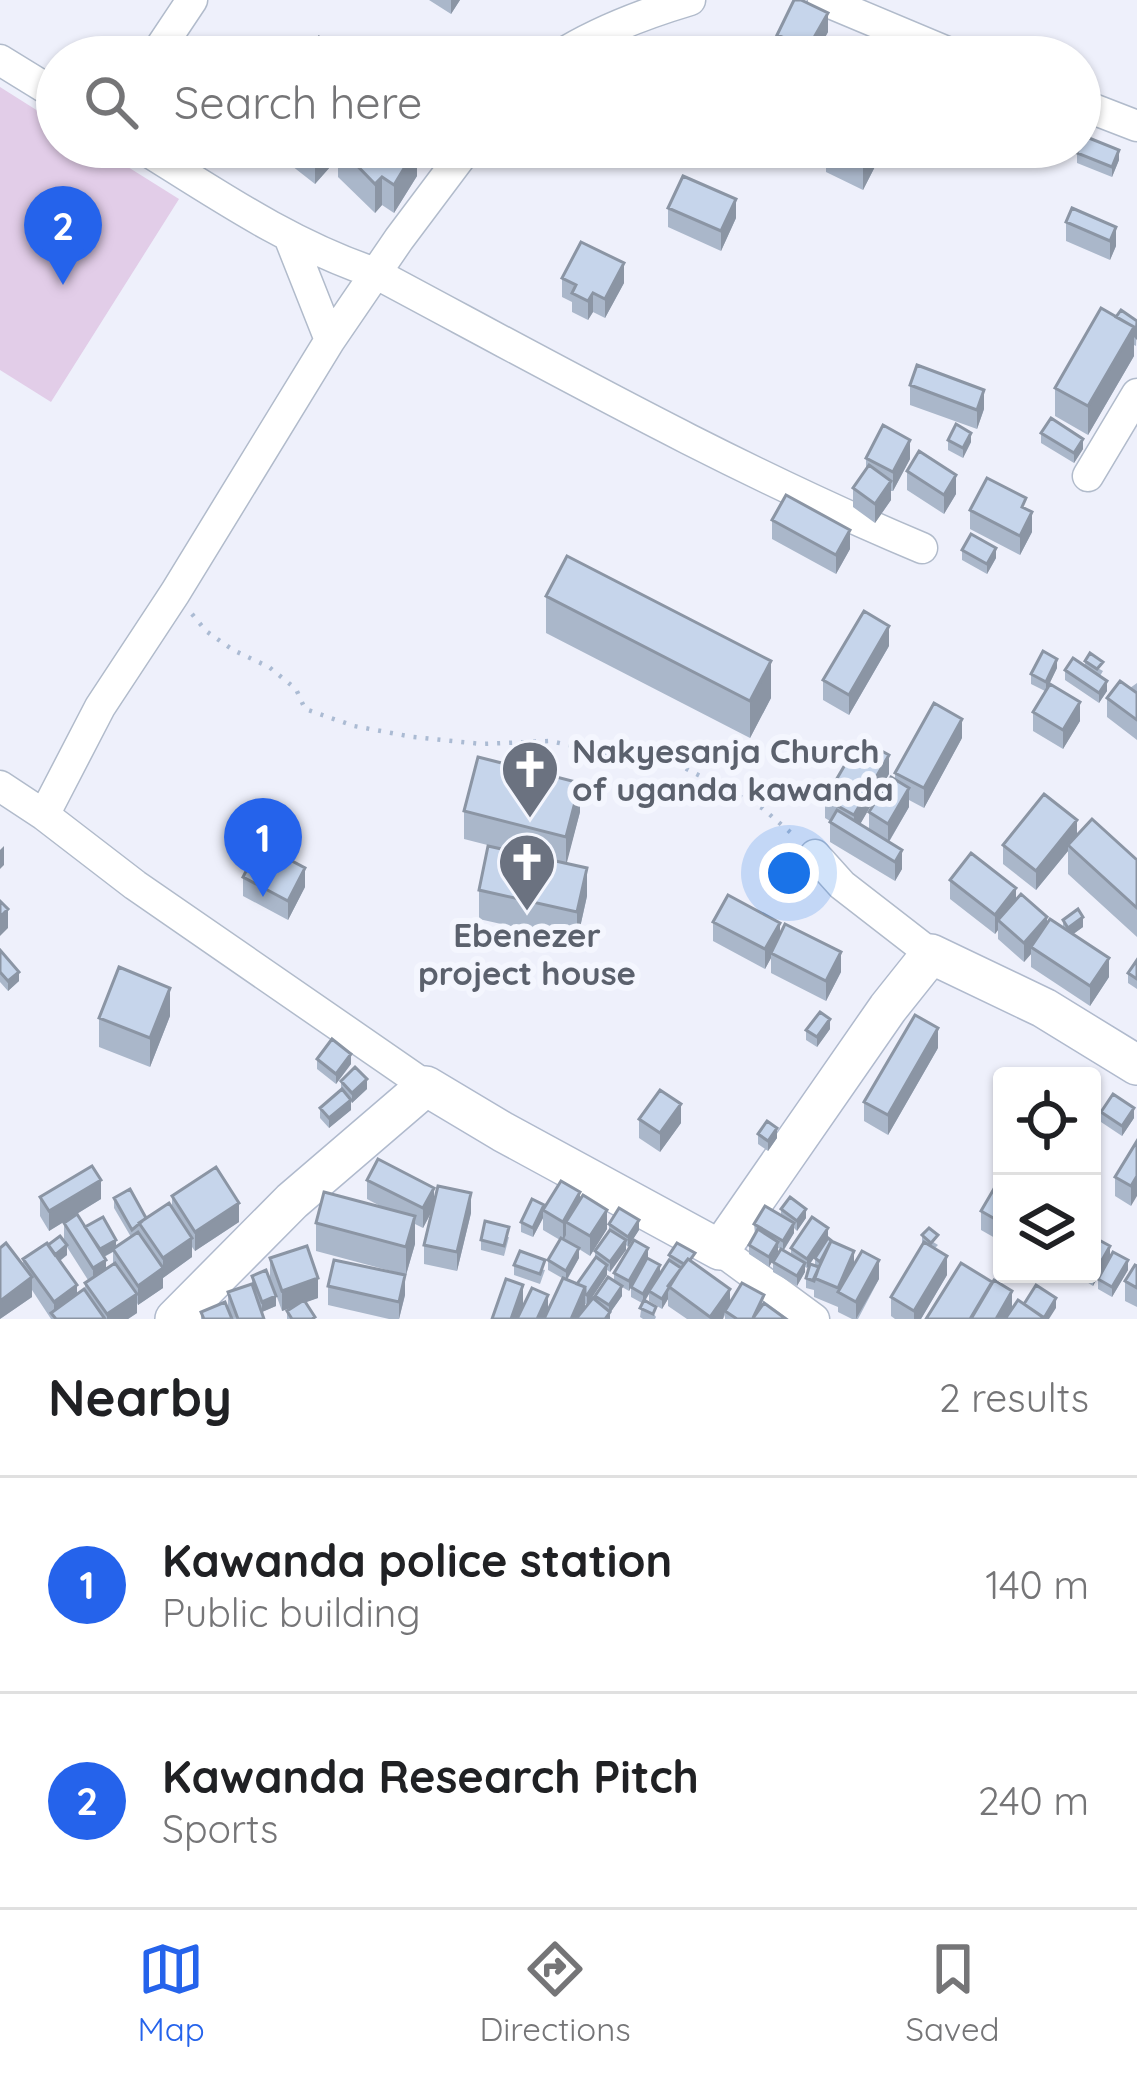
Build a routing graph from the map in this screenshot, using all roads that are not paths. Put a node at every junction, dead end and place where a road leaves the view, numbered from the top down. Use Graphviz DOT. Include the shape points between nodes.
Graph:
graph roads {
  1 [pos="192,0"];
  2 [pos="690,0"];
  3 [pos="824,0"];
  4 [pos="168,36"];
  5 [pos="591,36"];
  6 [pos="909,36"];
  7 [pos="0,61"];
  8 [pos="36,82"];
  9 [pos="1101,112"];
  10 [pos="1137,126"];
  11 [pos="175,168"];
  12 [pos="452,168"];
  13 [pos="290,239"];
  14 [pos="375,273"];
  15 [pos="330,340"];
  16 [pos="1137,394"];
  17 [pos="1088,476"];
  18 [pos="922,548"];
  19 [pos="0,786"];
  20 [pos="44,814"];
  21 [pos="815,855"];
  22 [pos="931,954"];
  23 [pos="1137,1065"];
  24 [pos="426,1086"];
  25 [pos="721,1250"];
  26 [pos="176,1319"];
  27 [pos="814,1319"];
  1 -- 4 [label="street"];
  2 -- 5 [label="street"];
  3 -- 6 [label="street"];
  7 -- 8 [label="street"];
  9 -- 10 [label="street"];
  11 -- 13 [label="street"];
  12 -- 14 [label="street"];
  13 -- 14 [label="street"];
  13 -- 15 [label="street"];
  14 -- 15 [label="street"];
  14 -- 18 [label="street" via="687,440"];
  15 -- 20 [label="street" via="100,707"];
  16 -- 17 [label="street"];
  19 -- 20 [label="street"];
  20 -- 24 [label="street"];
  21 -- 22 [label="street"];
  22 -- 23 [label="street" via="1044,1008"];
  22 -- 25 [label="street"];
  24 -- 25 [label="street"];
  24 -- 26 [label="street" via="292,1201"];
  25 -- 27 [label="street"];
}
